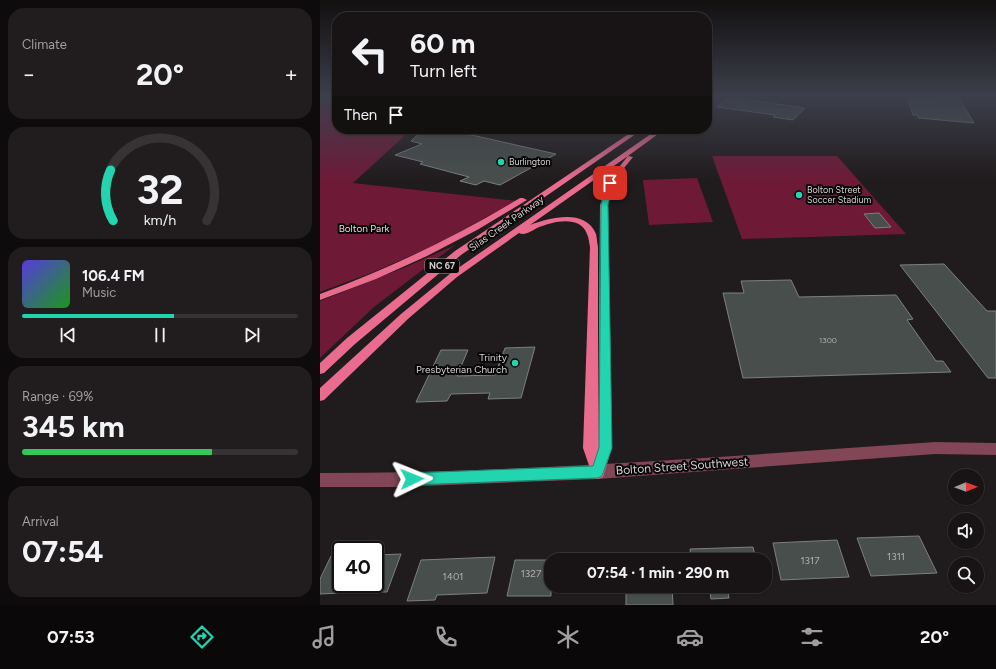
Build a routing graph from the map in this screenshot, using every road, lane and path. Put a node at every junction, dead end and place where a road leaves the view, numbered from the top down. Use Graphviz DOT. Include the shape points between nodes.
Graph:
graph roads {
  1 [pos="633,134"];
  2 [pos="652,134"];
  3 [pos="655,134"];
  4 [pos="573,174"];
  5 [pos="454,275"];
  6 [pos="320,297"];
  7 [pos="320,370"];
  8 [pos="320,396"];
  9 [pos="996,449"];
  10 [pos="598,472"];
  11 [pos="320,480"];
  1 -- 4 [label="main road, Silas Creek Parkway / NC 67"];
  2 -- 5 [label="main road, Silas Creek Parkway / NC 67"];
  3 -- 10 [label="main road" via="648,144 618,169 606,193 605,448"];
  4 -- 6 [label="main road" via="550,184 502,214 429,253 353,286"];
  4 -- 7 [label="main road, Silas Creek Parkway / NC 67" via="458,253 351,341"];
  5 -- 8 [label="main road, Silas Creek Parkway / NC 67" via="400,320"];
  5 -- 10 [label="main road" via="480,263 520,234 541,223 572,220 583,224 591,231 594,247 590,448"];
  9 -- 10 [label="street, Bolton Street Southwest" via="935,448"];
  10 -- 11 [label="street, Bolton Street Southwest" via="398,480"];
}
